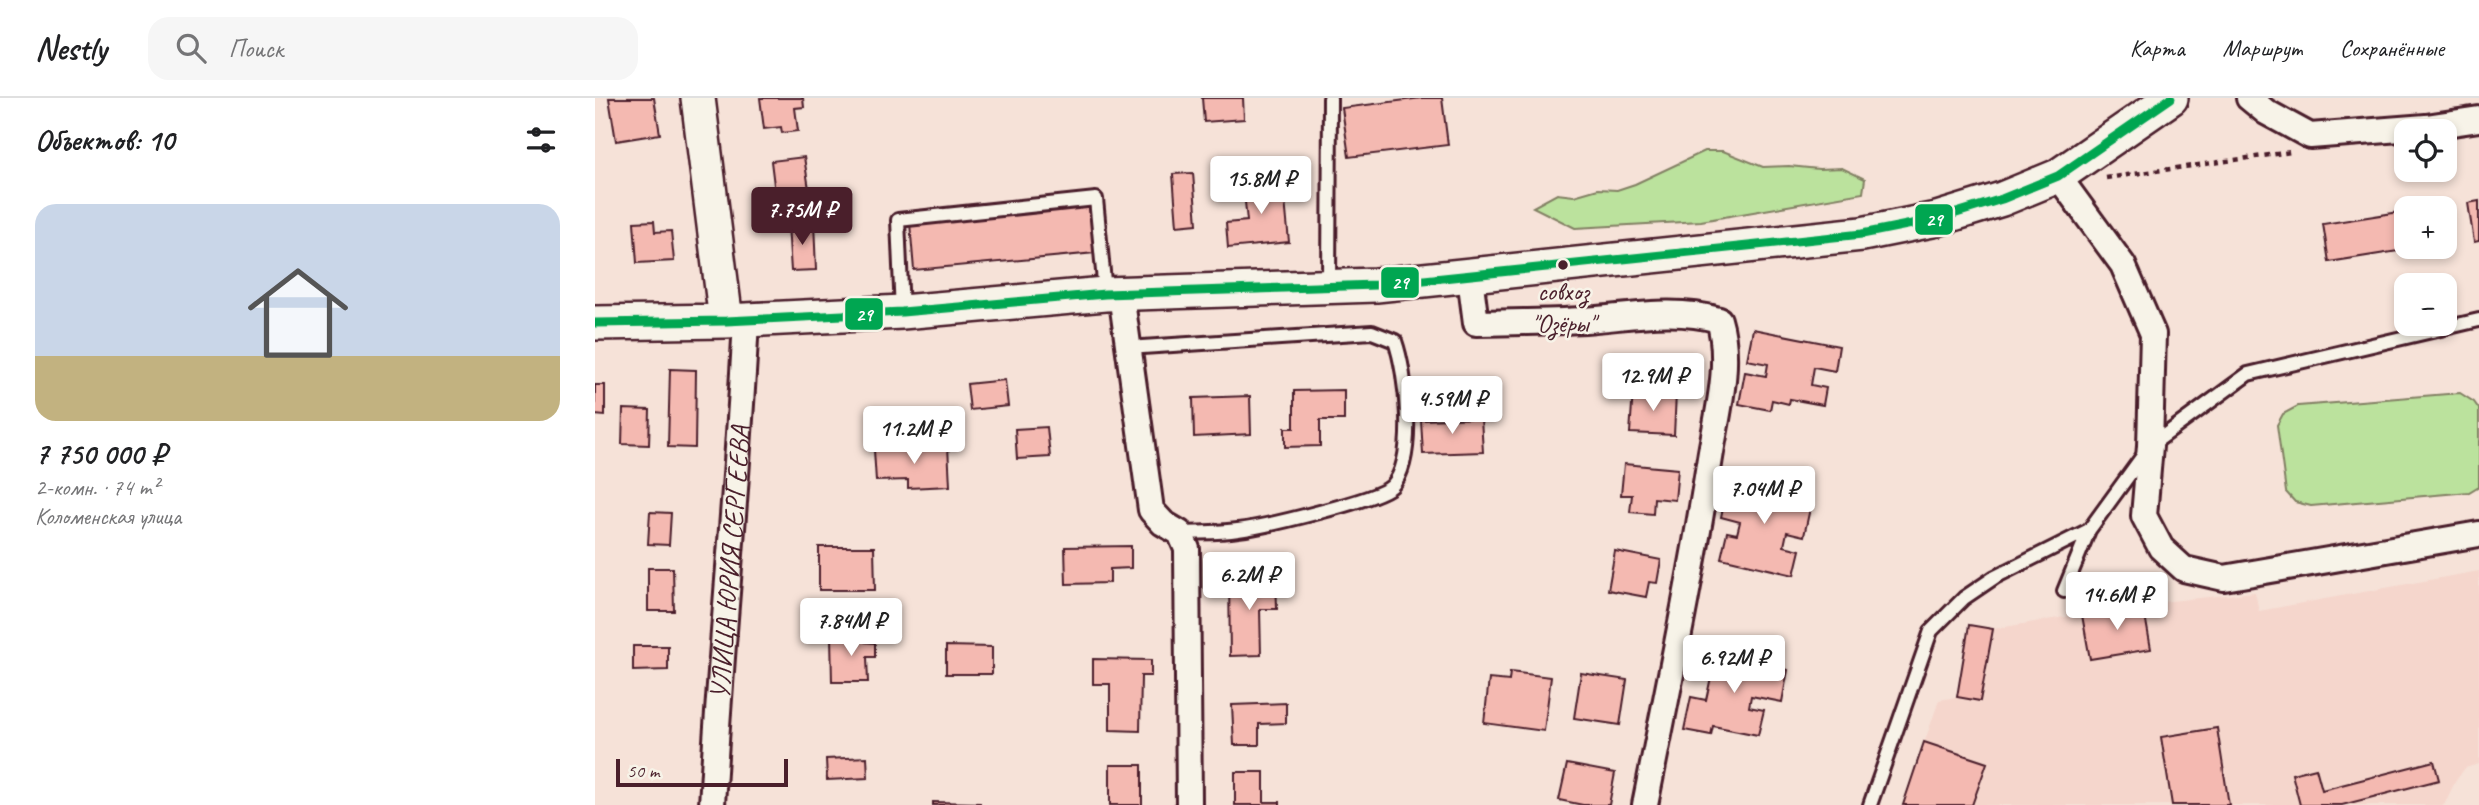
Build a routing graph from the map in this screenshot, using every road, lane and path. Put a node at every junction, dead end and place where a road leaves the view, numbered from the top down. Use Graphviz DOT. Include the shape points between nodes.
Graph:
graph roads {
  1 [pos="698,98"];
  2 [pos="1330,98"];
  3 [pos="2171,98"];
  4 [pos="2249,98"];
  5 [pos="2479,119"];
  6 [pos="2297,151"];
  7 [pos="2058,176"];
  8 [pos="2093,180"];
  9 [pos="1470,277"];
  10 [pos="1329,288"];
  11 [pos="1113,294"];
  12 [pos="902,312"];
  13 [pos="736,320"];
  14 [pos="2479,320"];
  15 [pos="595,323"];
  16 [pos="1127,348"];
  17 [pos="2150,446"];
  18 [pos="2089,530"];
  19 [pos="1179,533"];
  20 [pos="2479,534"];
  21 [pos="2064,591"];
  22 [pos="712,805"];
  23 [pos="1189,805"];
  24 [pos="1645,805"];
  25 [pos="1870,805"];
  1 -- 13 [label="street, УЛИЦА ЮРИЯ СЕРГЕЕВА"];
  2 -- 10 [label="lane"];
  3 -- 7 [label="street"];
  4 -- 5 [label="street" via="2310,136"];
  6 -- 8 [label="path"];
  7 -- 9 [label="street" via="1950,215 1862,234"];
  7 -- 17 [label="street" via="2123,265 2153,334"];
  9 -- 10 [label="street"];
  9 -- 24 [label="street" via="1476,323 1672,313 1719,320 1725,340 1721,386 1695,557"];
  10 -- 11 [label="street"];
  11 -- 12 [label="street"];
  11 -- 12 [label="lane" via="1096,199 898,220"];
  11 -- 16 [label="street"];
  12 -- 13 [label="street"];
  13 -- 15 [label="street"];
  13 -- 22 [label="street, УЛИЦА ЮРИЯ СЕРГЕЕВА" via="743,391"];
  14 -- 17 [label="lane" via="2248,374"];
  16 -- 19 [label="street" via="1151,510"];
  16 -- 19 [label="lane" via="1372,332 1395,341 1401,358 1409,435 1406,458 1392,486 1295,518 1237,531"];
  17 -- 18 [label="lane"];
  17 -- 20 [label="street" via="2144,516 2161,548 2184,569 2224,578"];
  18 -- 21 [label="lane"];
  18 -- 25 [label="lane" via="1994,577 1964,598 1931,631"];
  19 -- 23 [label="street" via="1187,549"];
}
